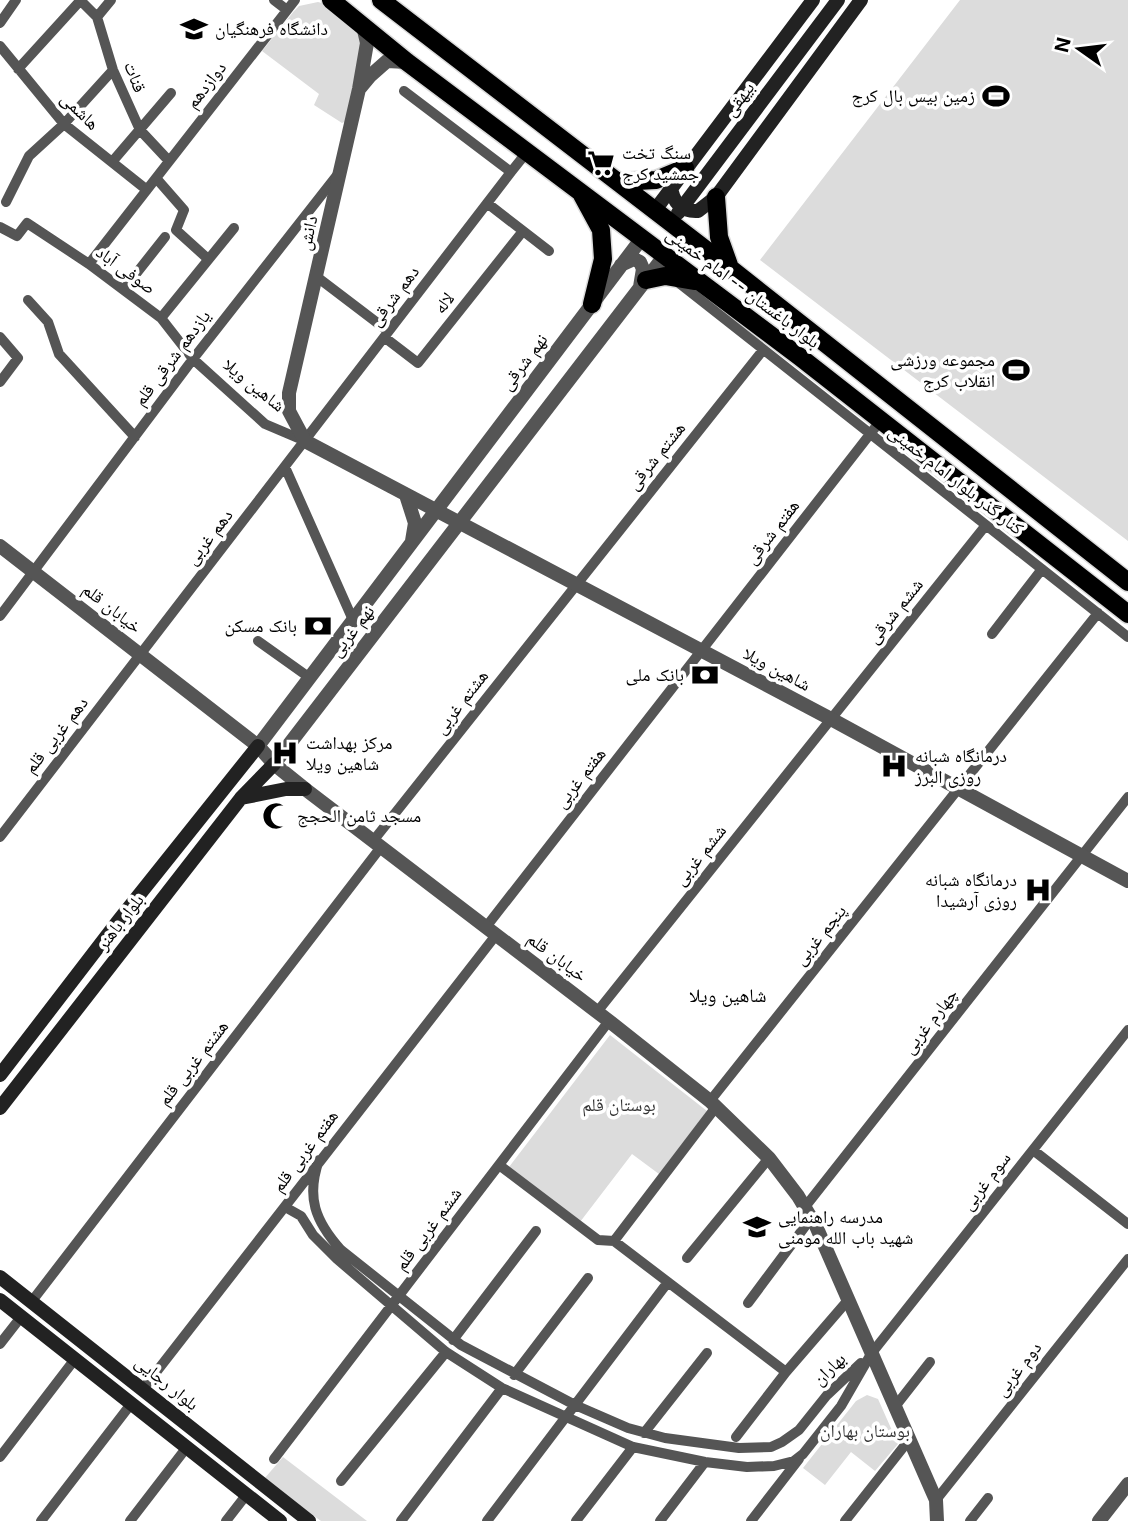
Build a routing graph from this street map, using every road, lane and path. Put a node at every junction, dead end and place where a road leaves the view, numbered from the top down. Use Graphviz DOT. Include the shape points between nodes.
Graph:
graph roads {
  1 [pos="16,0"];
  2 [pos="80,0"];
  3 [pos="111,0"];
  4 [pos="274,0"];
  5 [pos="331,0"];
  6 [pos="380,0"];
  7 [pos="813,0"];
  8 [pos="838,0"];
  9 [pos="861,0"];
  10 [pos="293,2"];
  11 [pos="97,17"];
  12 [pos="0,23"];
  13 [pos="363,26"];
  14 [pos="0,46"];
  15 [pos="407,62"];
  16 [pos="18,69"];
  17 [pos="113,70"];
  18 [pos="359,89"];
  19 [pos="404,92"];
  20 [pos="171,93"];
  21 [pos="64,124"];
  22 [pos="140,130"];
  23 [pos="527,152"];
  24 [pos="169,161"];
  25 [pos="112,162"];
  26 [pos="342,169"];
  27 [pos="685,169"];
  28 [pos="511,172"];
  29 [pos="156,178"];
  30 [pos="619,182"];
  31 [pos="671,187"];
  32 [pos="578,189"];
  33 [pos="147,190"];
  34 [pos="716,197"];
  35 [pos="6,202"];
  36 [pos="487,203"];
  37 [pos="655,210"];
  38 [pos="676,215"];
  39 [pos="0,228"];
  40 [pos="234,228"];
  41 [pos="523,231"];
  42 [pos="165,237"];
  43 [pos="642,237"];
  44 [pos="549,251"];
  45 [pos="665,255"];
  46 [pos="208,260"];
  47 [pos="89,264"];
  48 [pos="621,265"];
  49 [pos="731,269"];
  50 [pos="669,276"];
  51 [pos="317,277"];
  52 [pos="643,284"];
  53 [pos="705,285"];
  54 [pos="124,289"];
  55 [pos="29,300"];
  56 [pos="592,304"];
  57 [pos="161,318"];
  58 [pos="386,334"];
  59 [pos="814,335"];
  60 [pos="0,337"];
  61 [pos="763,350"];
  62 [pos="834,351"];
  63 [pos="800,357"];
  64 [pos="193,359"];
  65 [pos="816,369"];
  66 [pos="0,382"];
  67 [pos="876,427"];
  68 [pos="135,437"];
  69 [pos="305,440"];
  70 [pos="285,467"];
  71 [pos="406,495"];
  72 [pos="436,509"];
  73 [pos="460,522"];
  74 [pos="986,525"];
  75 [pos="412,542"];
  76 [pos="0,546"];
  77 [pos="1042,569"];
  78 [pos="34,572"];
  79 [pos="1128,582"];
  80 [pos="577,584"];
  81 [pos="1098,614"];
  82 [pos="1128,614"];
  83 [pos="0,617"];
  84 [pos="353,620"];
  85 [pos="992,634"];
  86 [pos="1127,634"];
  87 [pos="258,641"];
  88 [pos="702,650"];
  89 [pos="140,654"];
  90 [pos="310,678"];
  91 [pos="831,719"];
  92 [pos="258,746"];
  93 [pos="274,764"];
  94 [pos="304,789"];
  95 [pos="957,790"];
  96 [pos="1128,797"];
  97 [pos="241,798"];
  98 [pos="0,836"];
  99 [pos="377,844"];
  100 [pos="1082,856"];
  101 [pos="1128,881"];
  102 [pos="491,931"];
  103 [pos="597,1012"];
  104 [pos="609,1021"];
  105 [pos="1128,1030"];
  106 [pos="0,1075"];
  107 [pos="713,1104"];
  108 [pos="0,1108"];
  109 [pos="1033,1150"];
  110 [pos="769,1158"];
  111 [pos="319,1160"];
  112 [pos="499,1165"];
  113 [pos="285,1207"];
  114 [pos="808,1212"];
  115 [pos="1128,1224"];
  116 [pos="536,1231"];
  117 [pos="614,1241"];
  118 [pos="687,1258"];
  119 [pos="1128,1259"];
  120 [pos="0,1277"];
  121 [pos="588,1278"];
  122 [pos="667,1282"];
  123 [pos="399,1296"];
  124 [pos="849,1299"];
  125 [pos="0,1300"];
  126 [pos="32,1301"];
  127 [pos="748,1303"];
  128 [pos="391,1307"];
  129 [pos="21,1317"];
  130 [pos="453,1340"];
  131 [pos="0,1344"];
  132 [pos="446,1352"];
  133 [pos="707,1353"];
  134 [pos="871,1354"];
  135 [pos="75,1359"];
  136 [pos="930,1362"];
  137 [pos="786,1373"];
  138 [pos="514,1375"];
  139 [pos="502,1388"];
  140 [pos="144,1390"];
  141 [pos="827,1395"];
  142 [pos="131,1404"];
  143 [pos="575,1405"];
  144 [pos="841,1406"];
  145 [pos="894,1408"];
  146 [pos="564,1418"];
  147 [pos="644,1433"];
  148 [pos="736,1437"];
  149 [pos="909,1440"];
  150 [pos="187,1447"];
  151 [pos="633,1447"];
  152 [pos="803,1454"];
  153 [pos="0,1457"];
  154 [pos="274,1459"];
  155 [pos="705,1462"];
  156 [pos="341,1481"];
  157 [pos="1128,1484"];
  158 [pos="247,1494"];
  159 [pos="988,1498"];
  160 [pos="935,1514"];
  161 [pos="41,1521"];
  162 [pos="130,1521"];
  163 [pos="226,1521"];
  164 [pos="281,1521"];
  165 [pos="309,1521"];
  166 [pos="401,1521"];
  167 [pos="487,1521"];
  168 [pos="576,1521"];
  169 [pos="660,1521"];
  170 [pos="751,1521"];
  171 [pos="845,1521"];
  172 [pos="970,1521"];
  173 [pos="1099,1521"];
  1 -- 12 [label="street"];
  2 -- 11 [label="street, قنات"];
  2 -- 16 [label="street"];
  3 -- 11 [label="street"];
  4 -- 10 [label="street"];
  5 -- 13 [label="main road, بلوار باغستان -- امام خمینی"];
  6 -- 30 [label="main road, بلوار باغستان -- امام خمینی"];
  7 -- 27 [label="main road, بیهقی"];
  8 -- 38 [label="main road, بیهقی"];
  9 -- 34 [label="main road"];
  10 -- 24 [label="street, دوازدهم"];
  11 -- 17 [label="street, قنات"];
  13 -- 15 [label="main road, بلوار باغستان -- امام خمینی"];
  13 -- 18 [label="street, دانش" via="367,43"];
  14 -- 16 [label="street, هاشمی"];
  15 -- 18 [label="street" via="387,61"];
  15 -- 23 [label="main road, بلوار باغستان -- امام خمینی"];
  16 -- 21 [label="street, هاشمی"];
  17 -- 21 [label="street"];
  17 -- 22 [label="street, قنات"];
  18 -- 26 [label="street, دانش"];
  19 -- 28 [label="street"];
  20 -- 22 [label="street"];
  21 -- 25 [label="street, هاشمی"];
  21 -- 35 [label="street" via="29,156"];
  22 -- 24 [label="street, قنات"];
  22 -- 25 [label="street"];
  23 -- 28 [label="street, دهم شرقی"];
  23 -- 32 [label="main road, بلوار باغستان -- امام خمینی"];
  24 -- 29 [label="street, دوازدهم"];
  25 -- 33 [label="street, هاشمی"];
  26 -- 51 [label="street, دانش"];
  26 -- 64 [label="street, یازدهم شرقی قلم"];
  27 -- 30 [label="main road" via="656,180"];
  27 -- 31 [label="main road, بیهقی"];
  28 -- 36 [label="street, دهم شرقی"];
  29 -- 33 [label="street, دوازدهم"];
  29 -- 46 [label="street" via="184,209 176,230"];
  30 -- 37 [label="main road, بلوار باغستان -- امام خمینی"];
  31 -- 37 [label="main road, بیهقی"];
  31 -- 38 [label="main road"];
  32 -- 43 [label="main road, بلوار باغستان -- امام خمینی"];
  32 -- 56 [label="main road" via="601,230 603,258"];
  33 -- 47 [label="street, دوازدهم"];
  34 -- 38 [label="main road" via="698,211"];
  34 -- 49 [label="main road" via="719,237"];
  36 -- 41 [label="street"];
  36 -- 58 [label="street, دهم شرقی"];
  37 -- 38 [label="main road, بلوار باغستان -- امام خمینی"];
  38 -- 49 [label="main road, بلوار باغستان -- امام خمینی"];
  39 -- 47 [label="street, صوفی آباد" via="17,236 27,223"];
  40 -- 46 [label="street"];
  41 -- 44 [label="street"];
  41 -- 58 [label="street, لاله" via="418,363"];
  42 -- 54 [label="street"];
  43 -- 45 [label="main road, بلوار باغستان -- امام خمینی"];
  43 -- 48 [label="street, نهم شرقی"];
  45 -- 52 [label="street"];
  45 -- 53 [label="main road, بلوار باغستان -- امام خمینی"];
  46 -- 57 [label="street"];
  47 -- 54 [label="street, صوفی آباد"];
  48 -- 52 [label="street" via="634,259 640,262"];
  48 -- 56 [label="street, نهم شرقی"];
  49 -- 59 [label="main road, بلوار باغستان -- امام خمینی"];
  50 -- 52 [label="main road"];
  50 -- 53 [label="main road"];
  50 -- 61 [label="street, کنار گذر بلوار امام خمینی"];
  51 -- 58 [label="street"];
  51 -- 69 [label="street, دانش" via="289,393 289,411"];
  52 -- 73 [label="street"];
  53 -- 63 [label="main road, بلوار باغستان -- امام خمینی"];
  54 -- 57 [label="street, صوفی آباد"];
  55 -- 68 [label="street" via="48,322 59,354"];
  56 -- 72 [label="street, نهم شرقی"];
  57 -- 64 [label="street, صوفی آباد"];
  58 -- 69 [label="street, دهم شرقی"];
  59 -- 62 [label="main road, بلوار باغستان -- امام خمینی"];
  59 -- 63 [label="main road" via="814,348"];
  60 -- 66 [label="street" via="19,358"];
  61 -- 67 [label="street, کنار گذر بلوار امام خمینی"];
  61 -- 80 [label="street, هشتم شرقی"];
  62 -- 65 [label="main road" via="822,354"];
  62 -- 79 [label="main road, بلوار باغستان -- امام خمینی"];
  63 -- 65 [label="main road, بلوار باغستان -- امام خمینی"];
  64 -- 68 [label="street, یازدهم شرقی قلم"];
  64 -- 69 [label="street, شاهین ویلا" via="265,424"];
  65 -- 67 [label="main road, بلوار باغستان -- امام خمینی"];
  67 -- 74 [label="street, کنار گذر بلوار امام خمینی"];
  67 -- 82 [label="main road, بلوار باغستان -- امام خمینی"];
  67 -- 88 [label="street, هفتم شرقی"];
  68 -- 78 [label="street, یازدهم شرقی قلم"];
  69 -- 70 [label="street, دهم غربی"];
  69 -- 71 [label="street, شاهین ویلا"];
  70 -- 84 [label="street"];
  70 -- 89 [label="street, دهم غربی"];
  71 -- 72 [label="street, شاهین ویلا"];
  71 -- 75 [label="street" via="415,523"];
  72 -- 73 [label="street, شاهین ویلا"];
  72 -- 75 [label="street, نهم غربی"];
  73 -- 80 [label="street, شاهین ویلا"];
  73 -- 93 [label="street, نهم غربی"];
  74 -- 77 [label="street, کنار گذر بلوار امام خمینی"];
  74 -- 91 [label="street, ششم شرقی"];
  75 -- 84 [label="street, نهم غربی"];
  76 -- 78 [label="street, خیابان قلم"];
  77 -- 81 [label="street, کنار گذر بلوار امام خمینی"];
  77 -- 85 [label="street"];
  78 -- 83 [label="street, یازدهم شرقی قلم"];
  78 -- 89 [label="street, خیابان قلم"];
  80 -- 88 [label="street, شاهین ویلا"];
  80 -- 99 [label="street, هشتم غربی"];
  81 -- 86 [label="street, کنار گذر بلوار امام خمینی"];
  81 -- 95 [label="street, پنجم غربی"];
  84 -- 90 [label="street, نهم غربی"];
  87 -- 90 [label="street"];
  88 -- 91 [label="street, شاهین ویلا"];
  88 -- 102 [label="street, هفتم غربی"];
  89 -- 92 [label="street, خیابان قلم"];
  89 -- 98 [label="street, دهم غربی قلم"];
  90 -- 92 [label="street, نهم غربی"];
  91 -- 95 [label="street, شاهین ویلا"];
  91 -- 103 [label="street, ششم غربی"];
  92 -- 93 [label="street, خیابان قلم"];
  92 -- 106 [label="main road, بلوار باهنر"];
  93 -- 94 [label="street, خیابان قلم"];
  93 -- 97 [label="main road, بلوار باهنر"];
  94 -- 97 [label="main road"];
  94 -- 99 [label="street, خیابان قلم"];
  95 -- 100 [label="street, شاهین ویلا"];
  95 -- 107 [label="street, پنجم غربی"];
  96 -- 100 [label="street, چهارم غربی"];
  97 -- 108 [label="main road, بلوار باهنر"];
  99 -- 102 [label="street, خیابان قلم"];
  99 -- 126 [label="street, هشتم غربی قلم"];
  100 -- 101 [label="street, شاهین ویلا"];
  100 -- 114 [label="street, چهارم غربی"];
  102 -- 103 [label="street, خیابان قلم"];
  102 -- 111 [label="street, هفتم غربی قلم"];
  103 -- 104 [label="street, خیابان قلم"];
  104 -- 107 [label="street, خیابان قلم"];
  104 -- 112 [label="street, ششم غربی قلم"];
  105 -- 109 [label="street, سوم غربی"];
  107 -- 110 [label="street, خیابان قلم"];
  107 -- 117 [label="street, پنجم غربی"];
  109 -- 115 [label="street"];
  109 -- 134 [label="street, سوم غربی"];
  110 -- 114 [label="street, خیابان قلم"];
  110 -- 118 [label="street"];
  111 -- 113 [label="street, هفتم غربی قلم"];
  111 -- 123 [label="street, بهاران" via="312,1192 328,1235"];
  112 -- 117 [label="street" via="598,1240"];
  112 -- 123 [label="street, ششم غربی قلم"];
  113 -- 128 [label="street" via="301,1216 320,1243"];
  113 -- 140 [label="street, هفتم غربی قلم"];
  114 -- 124 [label="street, خیابان قلم"];
  114 -- 127 [label="street"];
  116 -- 130 [label="street"];
  117 -- 122 [label="street"];
  119 -- 160 [label="street, دوم غربی"];
  120 -- 126 [label="main road, بلوار رجایی"];
  121 -- 138 [label="street"];
  122 -- 137 [label="street"];
  122 -- 143 [label="street"];
  123 -- 128 [label="street, ششم غربی قلم"];
  123 -- 130 [label="street, بهاران"];
  124 -- 134 [label="street, خیابان قلم"];
  124 -- 137 [label="street"];
  125 -- 129 [label="main road"];
  126 -- 140 [label="main road, بلوار رجایی"];
  128 -- 132 [label="street"];
  128 -- 154 [label="street, ششم غربی قلم"];
  129 -- 131 [label="street"];
  129 -- 135 [label="main road"];
  130 -- 138 [label="street, بهاران"];
  132 -- 139 [label="street"];
  132 -- 156 [label="street"];
  133 -- 147 [label="street"];
  134 -- 141 [label="street, بهاران"];
  134 -- 144 [label="street, بهاران"];
  134 -- 145 [label="street, خیابان قلم"];
  135 -- 142 [label="main road"];
  135 -- 153 [label="street"];
  136 -- 145 [label="street"];
  137 -- 148 [label="street"];
  138 -- 143 [label="street, بهاران"];
  139 -- 146 [label="street"];
  139 -- 166 [label="street"];
  140 -- 165 [label="main road, بلوار رجایی"];
  141 -- 144 [label="street" via="838,1394"];
  141 -- 147 [label="street, بهاران" via="799,1430 771,1447 713,1446"];
  142 -- 150 [label="main road"];
  142 -- 161 [label="street"];
  143 -- 146 [label="street"];
  143 -- 147 [label="street, بهاران"];
  144 -- 152 [label="street, بهاران"];
  145 -- 149 [label="street, خیابان قلم"];
  146 -- 151 [label="street"];
  146 -- 167 [label="street"];
  149 -- 160 [label="street, خیابان قلم"];
  149 -- 171 [label="street"];
  150 -- 158 [label="main road"];
  150 -- 162 [label="street"];
  151 -- 155 [label="street"];
  151 -- 168 [label="street"];
  152 -- 155 [label="street" via="774,1466"];
  152 -- 170 [label="street, بهاران"];
  155 -- 169 [label="street"];
  157 -- 173 [label="street"];
  158 -- 163 [label="street"];
  158 -- 164 [label="main road"];
  159 -- 172 [label="street"];
}
